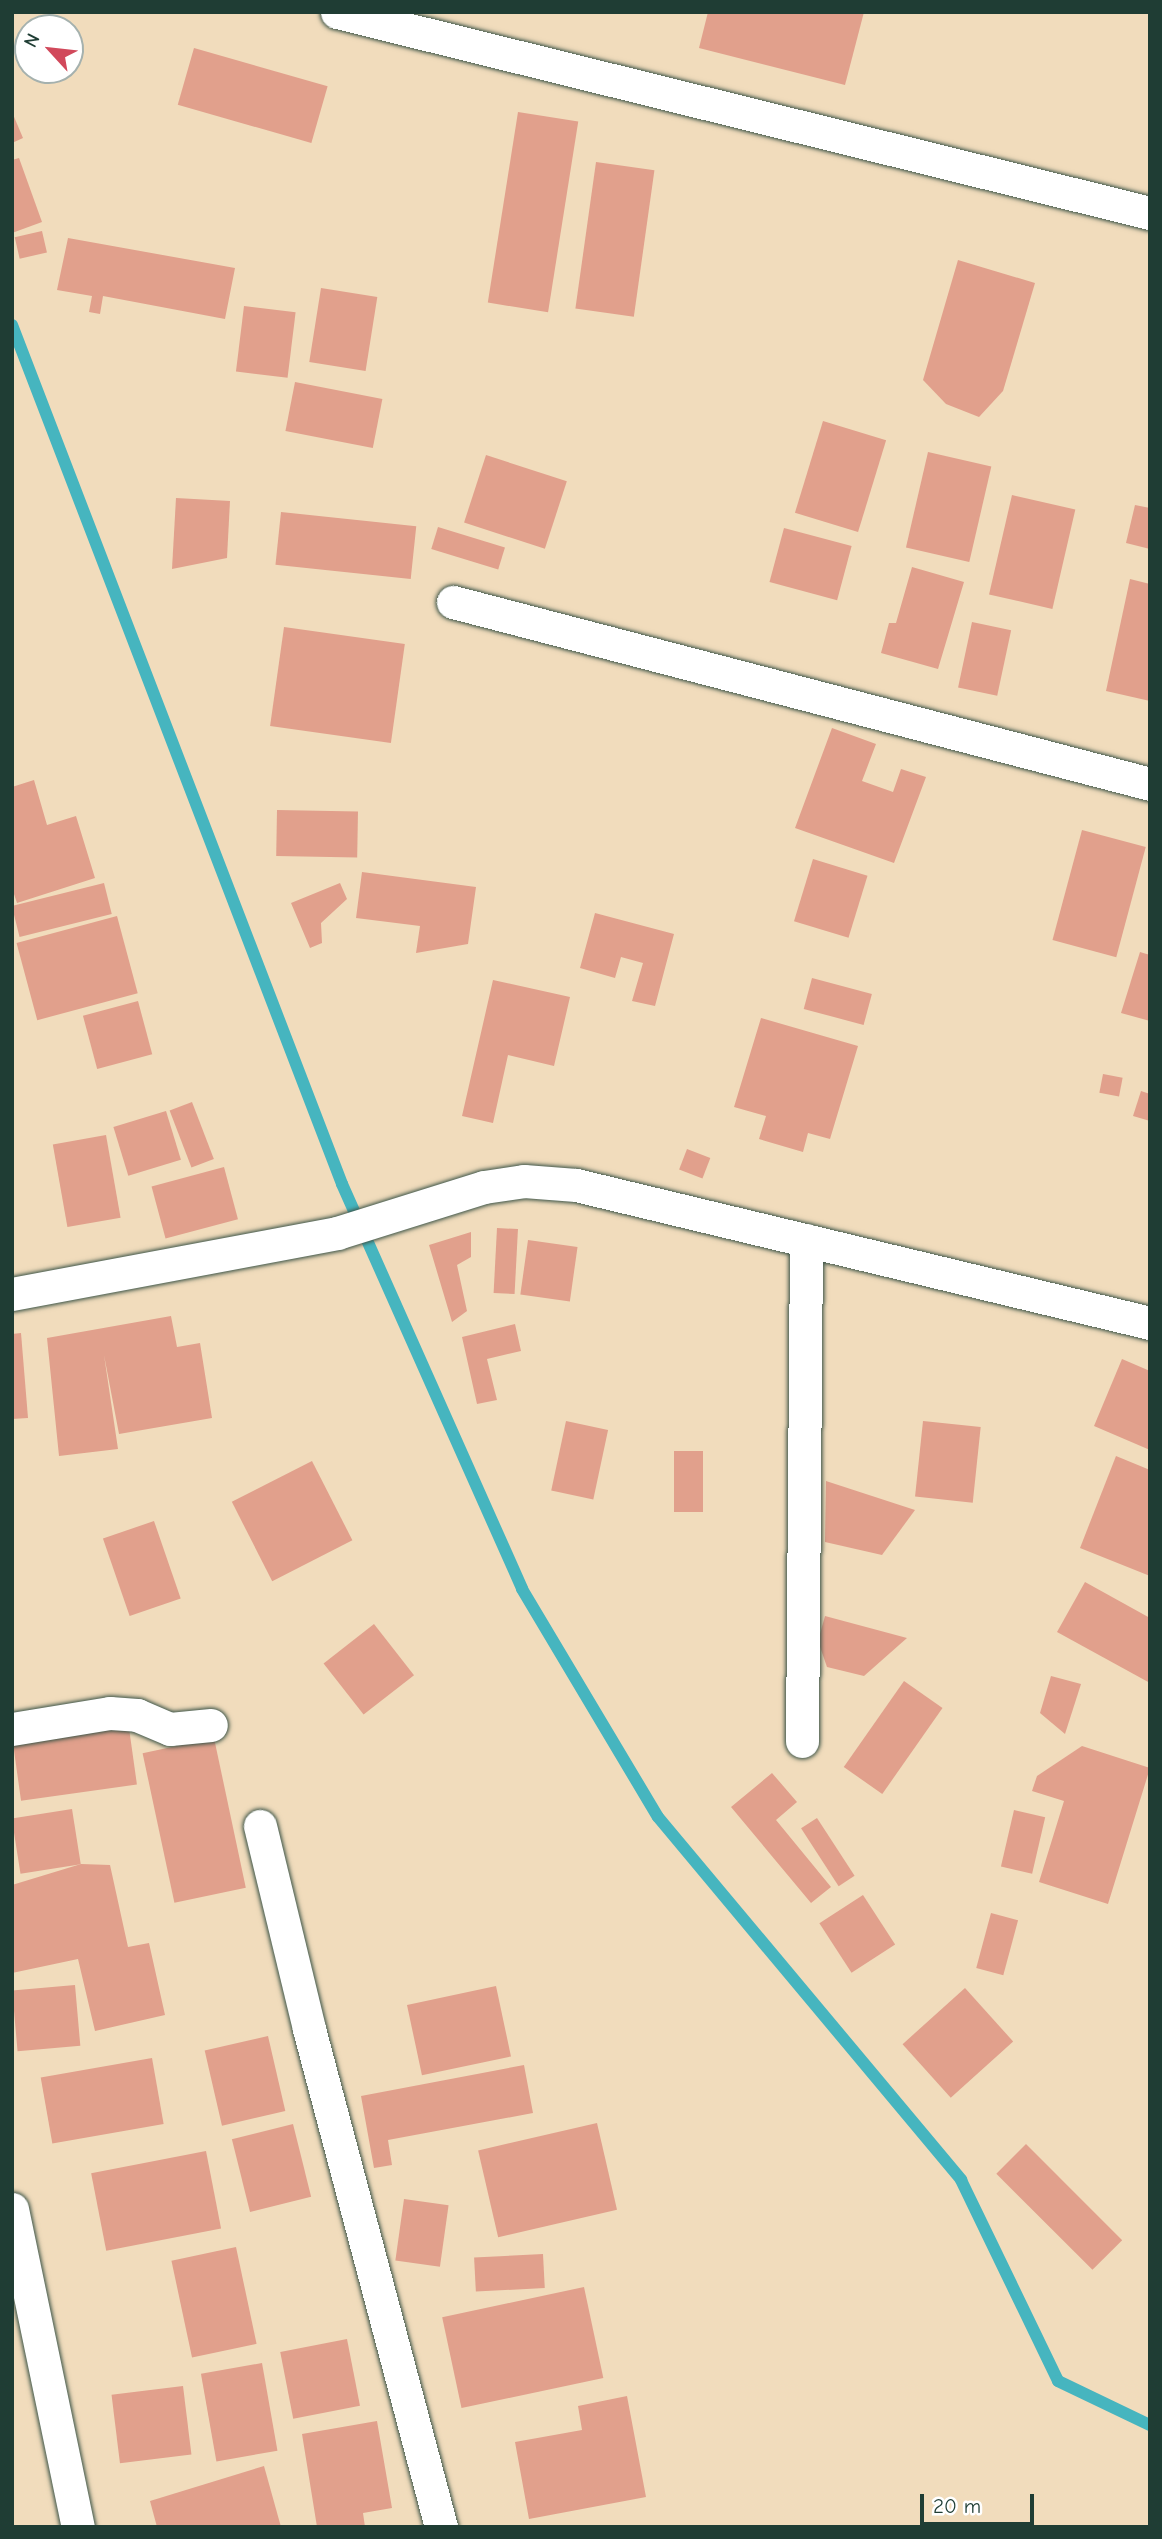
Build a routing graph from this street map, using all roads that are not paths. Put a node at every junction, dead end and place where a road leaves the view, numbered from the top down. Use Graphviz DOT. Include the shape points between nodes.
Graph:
graph roads {
  1 [pos="337,12"];
  2 [pos="1150,212"];
  3 [pos="453,602"];
  4 [pos="1150,784"];
  5 [pos="806,1240"];
  6 [pos="12,1294"];
  7 [pos="1150,1323"];
  8 [pos="211,1725"];
  9 [pos="12,1729"];
  10 [pos="802,1741"];
  11 [pos="260,1826"];
  12 [pos="12,2209"];
  13 [pos="78,2527"];
  14 [pos="441,2527"];
  1 -- 2 [label="street"];
  3 -- 4 [label="street"];
  5 -- 6 [label="street" via="576,1185 524,1181 484,1187 337,1233"];
  5 -- 7 [label="street"];
  5 -- 10 [label="street"];
  8 -- 9 [label="street" via="170,1729 136,1715 110,1713"];
  11 -- 14 [label="street"];
  12 -- 13 [label="street"];
}
